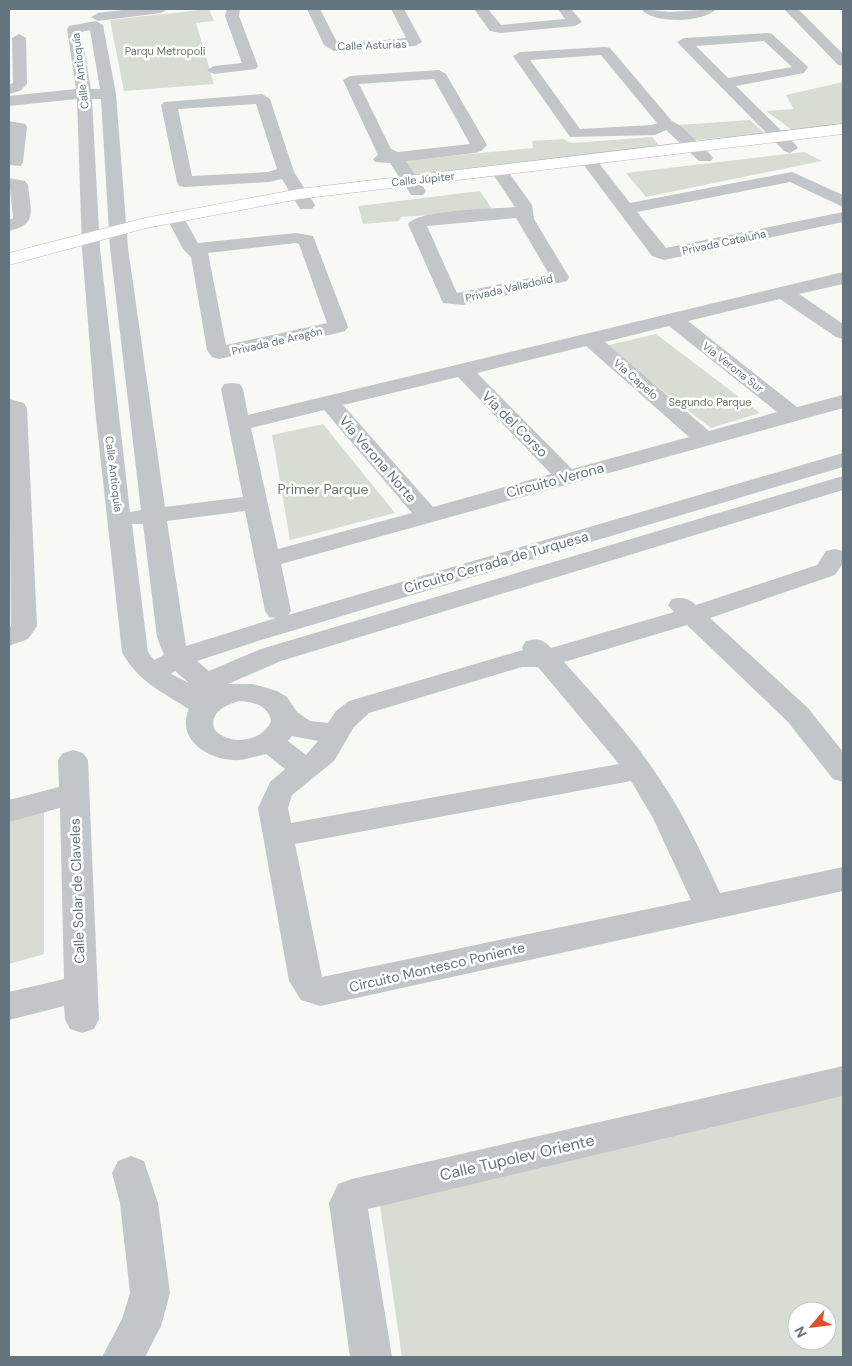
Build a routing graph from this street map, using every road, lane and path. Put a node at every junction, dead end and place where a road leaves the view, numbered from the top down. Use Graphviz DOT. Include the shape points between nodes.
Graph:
graph roads {
  1 [pos="161,9"];
  2 [pos="219,9"];
  3 [pos="314,9"];
  4 [pos="398,9"];
  5 [pos="481,9"];
  6 [pos="564,9"];
  7 [pos="648,9"];
  8 [pos="709,9"];
  9 [pos="791,9"];
  10 [pos="801,9"];
  11 [pos="233,12"];
  12 [pos="97,17"];
  13 [pos="15,47"];
  14 [pos="843,47"];
  15 [pos="843,62"];
  16 [pos="214,70"];
  17 [pos="726,83"];
  18 [pos="84,97"];
  19 [pos="108,97"];
  20 [pos="10,100"];
  21 [pos="660,127"];
  22 [pos="843,129"];
  23 [pos="14,137"];
  24 [pos="843,141"];
  25 [pos="791,142"];
  26 [pos="692,154"];
  27 [pos="387,156"];
  28 [pos="15,162"];
  29 [pos="601,164"];
  30 [pos="278,174"];
  31 [pos="493,176"];
  32 [pos="9,183"];
  33 [pos="406,186"];
  34 [pos="295,201"];
  35 [pos="843,202"];
  36 [pos="644,205"];
  37 [pos="625,208"];
  38 [pos="520,214"];
  39 [pos="843,217"];
  40 [pos="187,221"];
  41 [pos="9,226"];
  42 [pos="119,235"];
  43 [pos="91,243"];
  44 [pos="201,250"];
  45 [pos="9,259"];
  46 [pos="9,271"];
  47 [pos="843,278"];
  48 [pos="782,292"];
  49 [pos="673,319"];
  50 [pos="843,333"];
  51 [pos="590,339"];
  52 [pos="462,370"];
  53 [pos="232,390"];
  54 [pos="843,401"];
  55 [pos="329,402"];
  56 [pos="9,405"];
  57 [pos="139,406"];
  58 [pos="106,409"];
  59 [pos="794,415"];
  60 [pos="240,424"];
  61 [pos="705,439"];
  62 [pos="843,460"];
  63 [pos="568,477"];
  64 [pos="843,483"];
  65 [pos="254,496"];
  66 [pos="153,509"];
  67 [pos="119,512"];
  68 [pos="427,515"];
  69 [pos="14,526"];
  70 [pos="267,560"];
  71 [pos="832,565"];
  72 [pos="443,577"];
  73 [pos="460,597"];
  74 [pos="685,608"];
  75 [pos="278,611"];
  76 [pos="9,638"];
  77 [pos="533,654"];
  78 [pos="178,658"];
  79 [pos="152,673"];
  80 [pos="207,695"];
  81 [pos="285,717"];
  82 [pos="336,734"];
  83 [pos="268,742"];
  84 [pos="73,760"];
  85 [pos="639,770"];
  86 [pos="303,772"];
  87 [pos="843,772"];
  88 [pos="74,794"];
  89 [pos="9,811"];
  90 [pos="279,836"];
  91 [pos="843,879"];
  92 [pos="710,906"];
  93 [pos="9,1006"];
  94 [pos="843,1081"];
  95 [pos="131,1173"];
  96 [pos="123,1357"];
  97 [pos="371,1357"];
  1 -- 12 [label="street"];
  2 -- 11 [label="street"];
  3 -- 4 [label="street, Calle Asturias" via="330,45 343,48 415,42"];
  5 -- 6 [label="street" via="499,29 575,22"];
  7 -- 8 [label="street" via="662,16 700,13"];
  9 -- 15 [label="street"];
  10 -- 14 [label="street" via="812,15"];
  11 -- 16 [label="street" via="251,66"];
  12 -- 18 [label="street, Calle Antioquía" via="74,29"];
  12 -- 19 [label="street, Calle Antioquía"];
  13 -- 20 [label="street" via="20,84"];
  17 -- 17 [label="street" via="684,42 767,37 801,67"];
  17 -- 25 [label="street" via="760,120"];
  18 -- 19 [label="street"];
  18 -- 20 [label="street"];
  18 -- 43 [label="street, Calle Antioquía"];
  19 -- 42 [label="street, Calle Antioquía"];
  21 -- 21 [label="street" via="604,51 520,56 576,134"];
  21 -- 26 [label="street"];
  22 -- 25 [label="main road, Calle Júpiter"];
  23 -- 28 [label="street"];
  24 -- 25 [label="main road, Calle Júpiter"];
  25 -- 26 [label="main road, Calle Júpiter"];
  26 -- 29 [label="main road, Calle Júpiter"];
  27 -- 27 [label="street" via="350,80 439,74 479,145"];
  27 -- 33 [label="street"];
  29 -- 31 [label="main road, Calle Júpiter"];
  29 -- 36 [label="street"];
  29 -- 37 [label="street, Privada Cataluña"];
  30 -- 30 [label="street" via="262,99 169,105 185,182"];
  30 -- 34 [label="street"];
  31 -- 33 [label="main road, Calle Júpiter"];
  31 -- 38 [label="street, Privada Valladolid"];
  32 -- 41 [label="street" via="19,185 22,219"];
  33 -- 34 [label="main road, Calle Júpiter"];
  34 -- 40 [label="main road, Calle Júpiter"];
  35 -- 36 [label="street" via="792,177"];
  36 -- 37 [label="street"];
  37 -- 39 [label="street, Privada Cataluña" via="659,252 664,254"];
  38 -- 38 [label="street, Privada Valladolid" via="560,276 452,301 417,224 427,219"];
  40 -- 42 [label="main road, Calle Júpiter"];
  40 -- 44 [label="street, Privada de Aragón"];
  42 -- 43 [label="main road, Calle Júpiter"];
  42 -- 57 [label="street, Calle Antioquía"];
  43 -- 45 [label="main road, Calle Júpiter"];
  43 -- 46 [label="main road, Calle Júpiter"];
  43 -- 58 [label="street, Calle Antioquía"];
  44 -- 44 [label="street, Privada de Aragón" via="219,353 338,326 307,240 296,238"];
  47 -- 48 [label="street"];
  48 -- 49 [label="street"];
  48 -- 50 [label="street"];
  49 -- 51 [label="street"];
  49 -- 59 [label="street, Vía Verona Sur"];
  51 -- 52 [label="street"];
  51 -- 61 [label="street, Vía Capelo"];
  52 -- 55 [label="street"];
  52 -- 63 [label="street, Vía del Corso"];
  53 -- 60 [label="street"];
  54 -- 59 [label="street, Circuito Verona"];
  55 -- 60 [label="street"];
  55 -- 68 [label="street, Vía Verona Norte"];
  56 -- 69 [label="street" via="16,408"];
  57 -- 58 [label="street"];
  57 -- 66 [label="street, Calle Antioquía"];
  58 -- 67 [label="street, Calle Antioquía"];
  59 -- 61 [label="street, Circuito Verona"];
  60 -- 65 [label="street"];
  61 -- 63 [label="street, Circuito Verona"];
  62 -- 72 [label="street, Circuito Cerrada de Turquesa"];
  63 -- 68 [label="street, Circuito Verona"];
  64 -- 73 [label="street, Circuito Cerrada de Turquesa"];
  65 -- 66 [label="street"];
  65 -- 70 [label="street"];
  66 -- 67 [label="street"];
  66 -- 78 [label="street, Calle Antioquía" via="170,637"];
  67 -- 79 [label="street, Calle Antioquía" via="135,652"];
  68 -- 70 [label="street, Circuito Verona"];
  69 -- 76 [label="street" via="24,626"];
  70 -- 75 [label="street"];
  71 -- 74 [label="street, Circuito Montesco Poniente"];
  72 -- 73 [label="street"];
  72 -- 78 [label="street, Circuito Cerrada de Turquesa"];
  73 -- 80 [label="street, Circuito Cerrada de Turquesa" via="271,655 243,666"];
  74 -- 77 [label="street, Circuito Montesco Poniente"];
  74 -- 87 [label="street" via="798,715"];
  77 -- 82 [label="street, Circuito Montesco Poniente" via="359,707 342,721"];
  77 -- 85 [label="street" via="596,715"];
  78 -- 79 [label="street, Circuito Cerrada de Turquesa"];
  78 -- 80 [label="street, Calle Antioquía"];
  79 -- 80 [label="street, Calle Antioquía"];
  80 -- 81 [label="street" via="249,692 270,697 278,703"];
  80 -- 83 [label="street" via="198,726 201,735 210,743 239,750"];
  81 -- 82 [label="street" via="302,729"];
  81 -- 83 [label="street" via="281,730"];
  82 -- 86 [label="street, Circuito Montesco Poniente" via="325,753"];
  83 -- 86 [label="street" via="293,758"];
  84 -- 88 [label="street, Calle Solar de Claveles"];
  85 -- 90 [label="street"];
  85 -- 92 [label="street" via="680,840"];
  86 -- 90 [label="street, Circuito Montesco Poniente" via="281,786 274,796"];
  88 -- 89 [label="street"];
  88 -- 93 [label="street, Calle Solar de Claveles" via="81,1004"];
  90 -- 92 [label="street, Circuito Montesco Poniente" via="306,981 312,990 320,992"];
  91 -- 92 [label="street, Circuito Montesco Poniente"];
  94 -- 97 [label="street, Calle Tupolev Oriente" via="352,1196 348,1203"];
  95 -- 96 [label="street" via="139,1202 150,1293 140,1326"];
}
